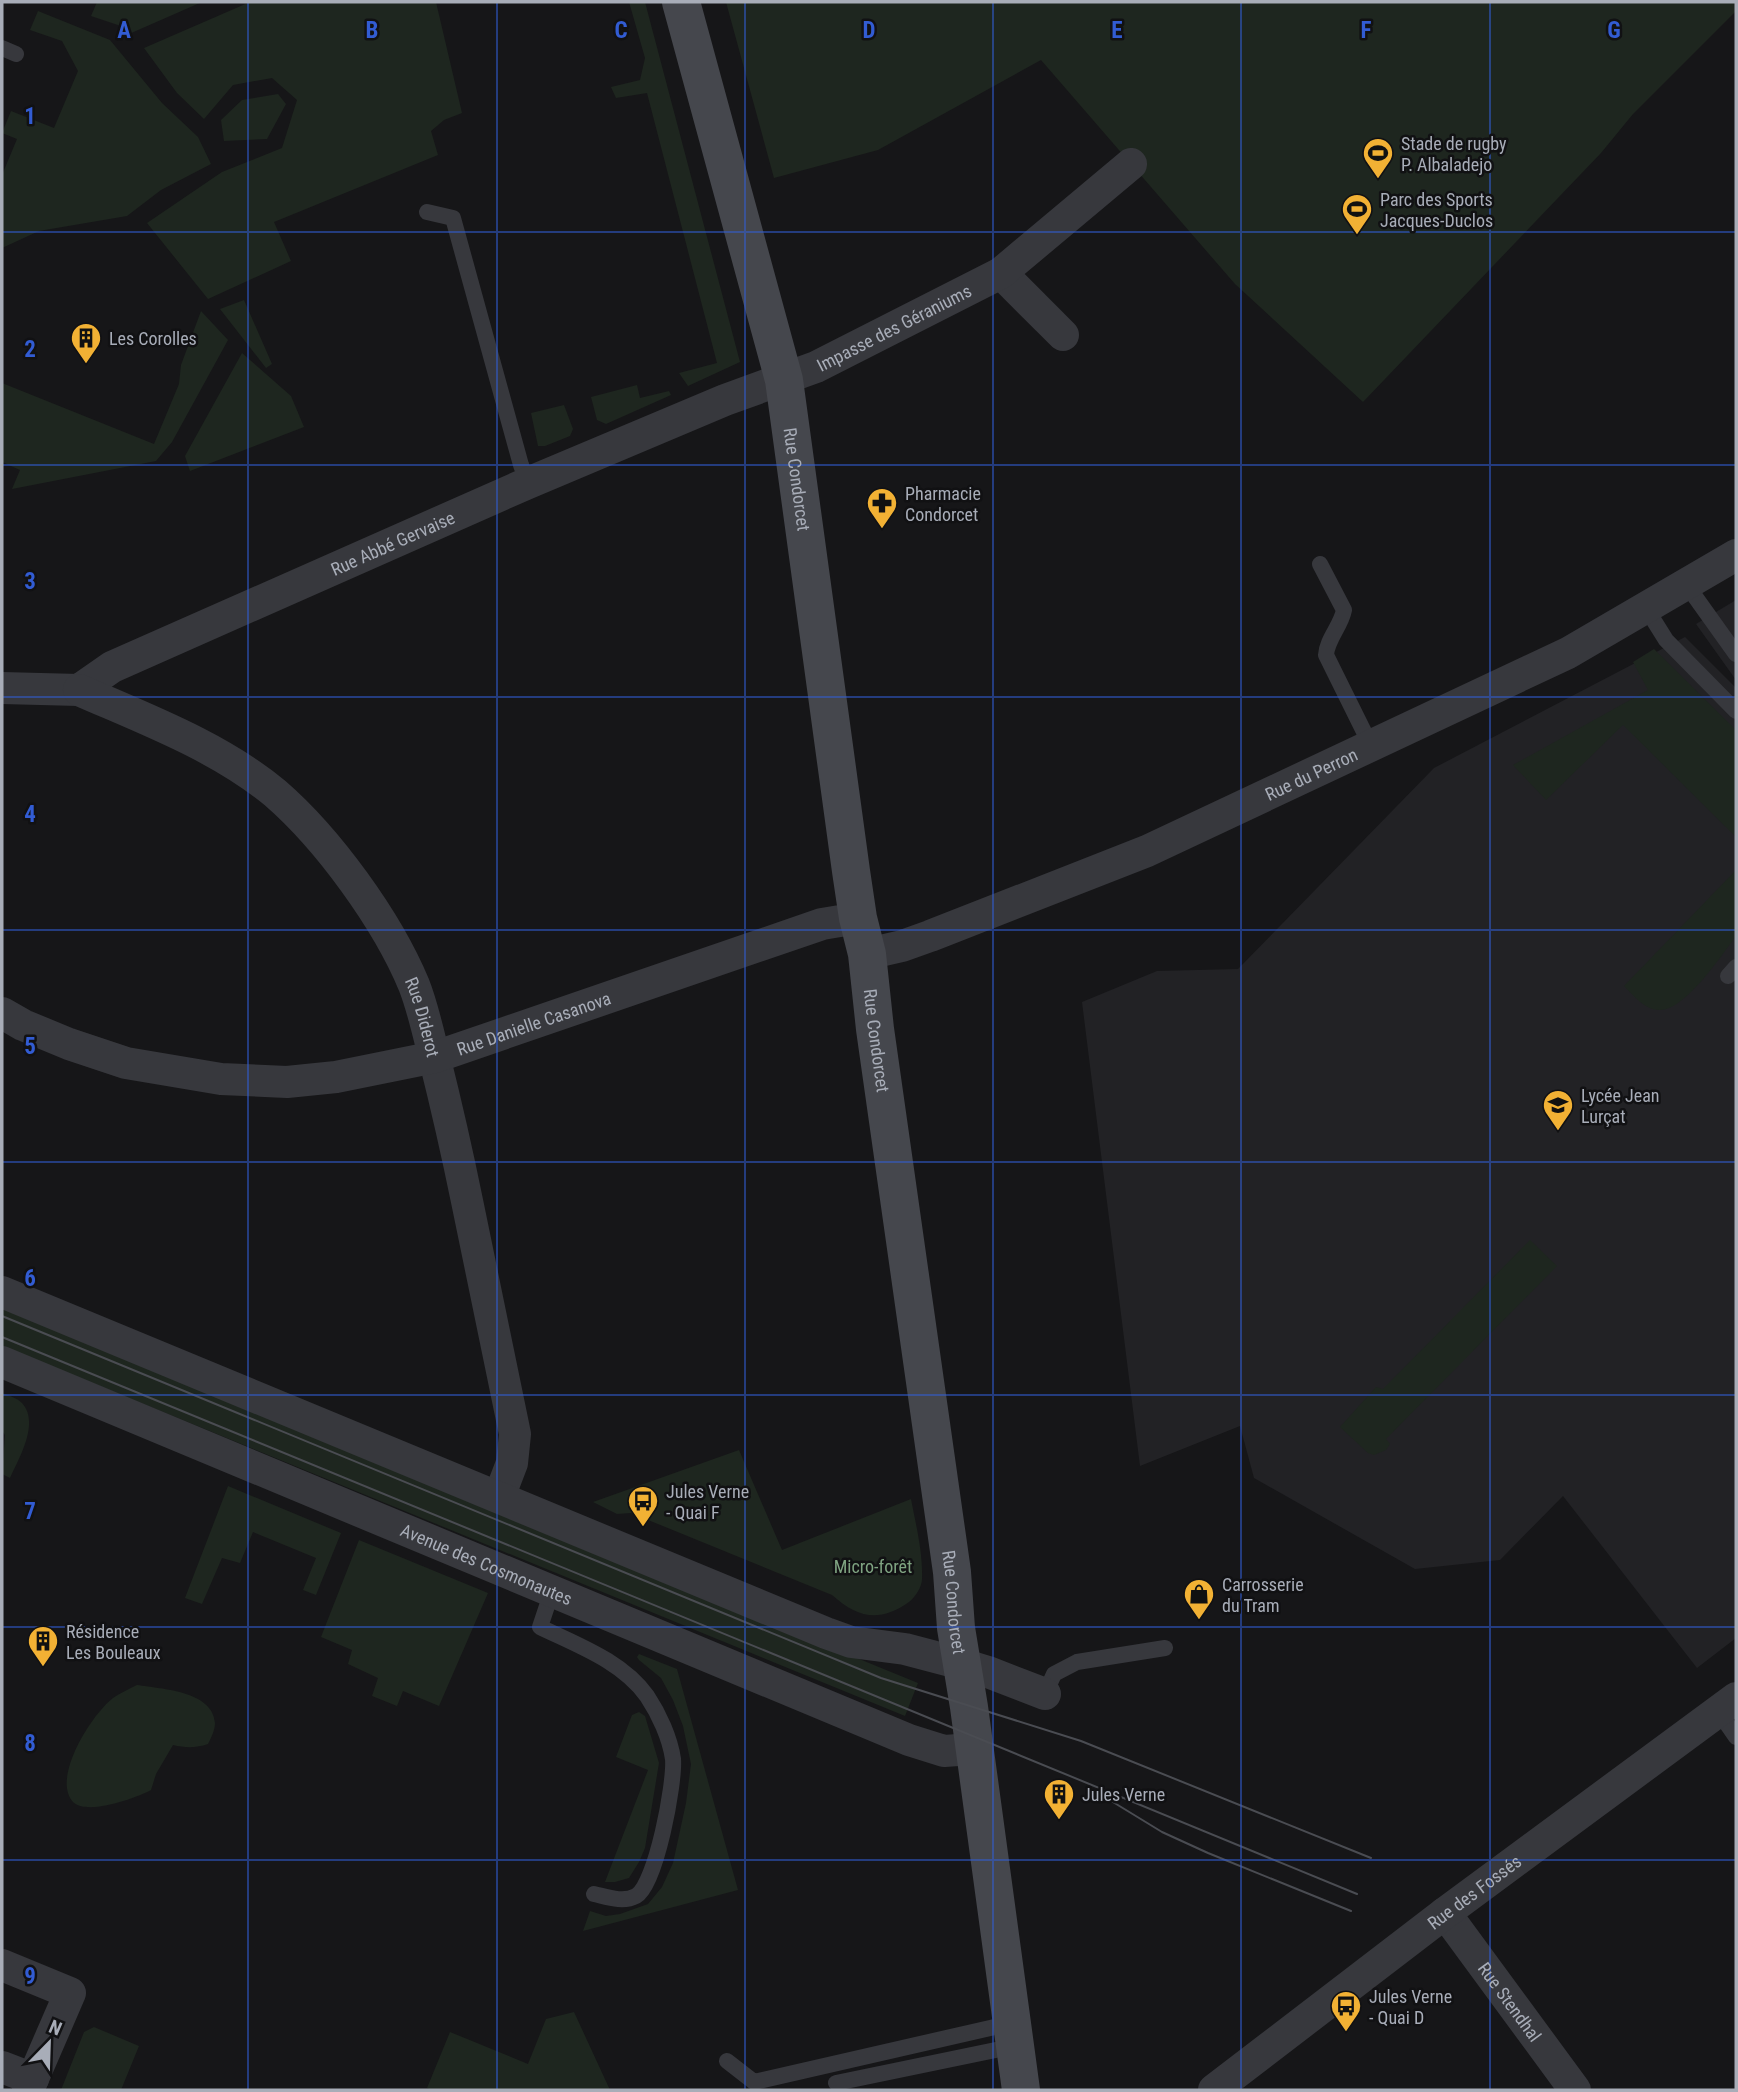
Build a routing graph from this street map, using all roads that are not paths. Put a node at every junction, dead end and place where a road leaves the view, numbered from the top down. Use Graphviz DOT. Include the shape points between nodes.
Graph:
graph roads {
  1 [pos="681,2"];
  2 [pos="1131,164"];
  3 [pos="427,212"];
  4 [pos="1001,273"];
  5 [pos="1063,335"];
  6 [pos="784,380"];
  7 [pos="528,483"];
  8 [pos="1736,555"];
  9 [pos="1320,564"];
  10 [pos="1686,584"];
  11 [pos="1646,608"];
  12 [pos="1736,654"];
  13 [pos="2,688"];
  14 [pos="79,690"];
  15 [pos="1736,711"];
  16 [pos="1371,746"];
  17 [pos="862,936"];
  18 [pos="2,1013"];
  19 [pos="435,1058"];
  20 [pos="2,1292"];
  21 [pos="2,1362"];
  22 [pos="499,1497"];
  23 [pos="552,1591"];
  24 [pos="1165,1648"];
  25 [pos="962,1664"];
  26 [pos="1045,1695"];
  27 [pos="1727,1705"];
  28 [pos="1736,1737"];
  29 [pos="973,1749"];
  30 [pos="594,1894"];
  31 [pos="1445,1913"];
  32 [pos="2,1965"];
  33 [pos="1013,2034"];
  34 [pos="727,2061"];
  35 [pos="2,2067"];
  36 [pos="836,2083"];
  37 [pos="31,2085"];
  38 [pos="1021,2090"];
  39 [pos="1214,2090"];
  40 [pos="1576,2090"];
  1 -- 6 [label="street, Rue Condorcet"];
  2 -- 4 [label="street, Impasse des Géraniums"];
  3 -- 7 [label="lane" via="453,218"];
  4 -- 5 [label="street"];
  4 -- 6 [label="street, Impasse des Géraniums"];
  6 -- 7 [label="street, Rue Abbé Gervaise"];
  6 -- 17 [label="street, Rue Condorcet"];
  7 -- 14 [label="street, Rue Abbé Gervaise" via="112,667"];
  8 -- 10 [label="street, Rue du Perron"];
  9 -- 16 [label="lane" via="1344,610 1326,655"];
  10 -- 11 [label="street, Rue du Perron"];
  10 -- 12 [label="lane"];
  11 -- 15 [label="lane" via="1666,640"];
  11 -- 16 [label="street, Rue du Perron" via="1567,653"];
  13 -- 14 [label="street"];
  14 -- 19 [label="street, Rue Diderot" via="242,769 306,823 384,925 413,984"];
  16 -- 17 [label="street, Rue du Perron" via="1126,860 930,936 902,946"];
  17 -- 19 [label="street, Rue Danielle Casanova" via="822,924"];
  17 -- 25 [label="street, Rue Condorcet"];
  18 -- 19 [label="street, Rue Danielle Casanova" via="69,1044 126,1063 221,1079 299,1080"];
  19 -- 22 [label="street, Rue Diderot" via="515,1434 512,1463"];
  20 -- 22 [label="street"];
  21 -- 23 [label="street, Avenue des Cosmonautes"];
  22 -- 25 [label="street" via="826,1633"];
  23 -- 29 [label="street, Avenue des Cosmonautes" via="909,1740 944,1751"];
  23 -- 30 [label="lane" via="540,1627 602,1657 646,1694 667,1736 673,1761 671,1793 648,1883 636,1896 627,1898"];
  24 -- 26 [label="lane" via="1077,1662 1054,1674"];
  25 -- 26 [label="street"];
  25 -- 29 [label="street, Rue Condorcet"];
  27 -- 28 [label="lane"];
  27 -- 31 [label="street, Rue des Fossés"];
  29 -- 33 [label="street, Rue Condorcet"];
  31 -- 39 [label="street, Rue des Fossés"];
  31 -- 40 [label="street, Rue Stendhal"];
  32 -- 37 [label="street" via="70,1993"];
  33 -- 34 [label="lane" via="754,2082"];
  33 -- 36 [label="lane"];
  33 -- 38 [label="street, Rue Condorcet"];
  35 -- 37 [label="street"];
}
